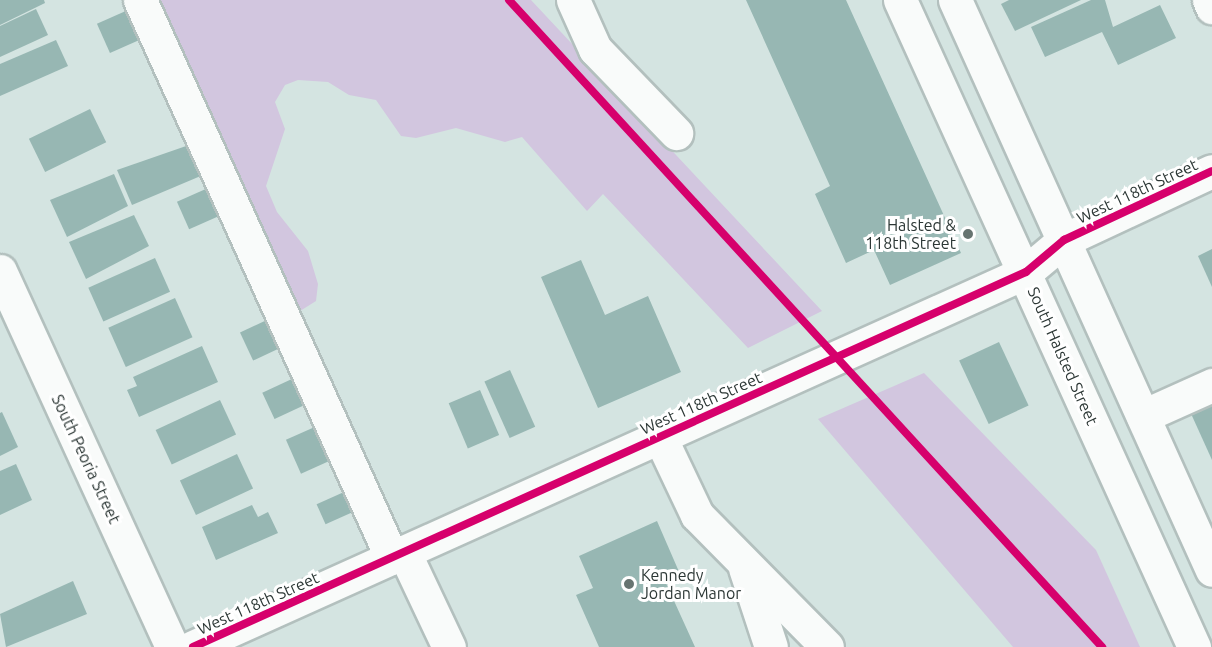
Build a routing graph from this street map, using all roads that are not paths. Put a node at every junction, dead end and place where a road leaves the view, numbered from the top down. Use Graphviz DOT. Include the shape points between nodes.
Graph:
graph roads {
  1 [pos="140,0"];
  2 [pos="573,0"];
  3 [pos="900,0"];
  4 [pos="954,0"];
  5 [pos="1209,0"];
  6 [pos="1212,7"];
  7 [pos="676,133"];
  8 [pos="1212,171"];
  9 [pos="1064,240"];
  10 [pos="0,271"];
  11 [pos="1026,272"];
  12 [pos="1212,385"];
  13 [pos="1143,416"];
  14 [pos="660,437"];
  15 [pos="398,555"];
  16 [pos="742,561"];
  17 [pos="1212,570"];
  18 [pos="172,647"];
  19 [pos="194,647"];
  20 [pos="449,647"];
  21 [pos="771,647"];
  22 [pos="827,647"];
  23 [pos="1194,647"];
  1 -- 15 [label="street"];
  2 -- 7 [label="street" via="595,49"];
  3 -- 11 [label="street, South Halsted Street"];
  4 -- 9 [label="street"];
  5 -- 6 [label="street"];
  8 -- 9 [label="street, West 118th Street"];
  9 -- 11 [label="street, West 118th Street"];
  9 -- 13 [label="street"];
  10 -- 18 [label="street, South Peoria Street"];
  11 -- 14 [label="street, West 118th Street"];
  11 -- 23 [label="street, South Halsted Street"];
  12 -- 13 [label="street"];
  13 -- 17 [label="street"];
  14 -- 15 [label="street, West 118th Street"];
  14 -- 16 [label="street" via="697,515"];
  15 -- 19 [label="street, West 118th Street"];
  15 -- 20 [label="street"];
  16 -- 21 [label="street"];
  16 -- 22 [label="street"];
}
